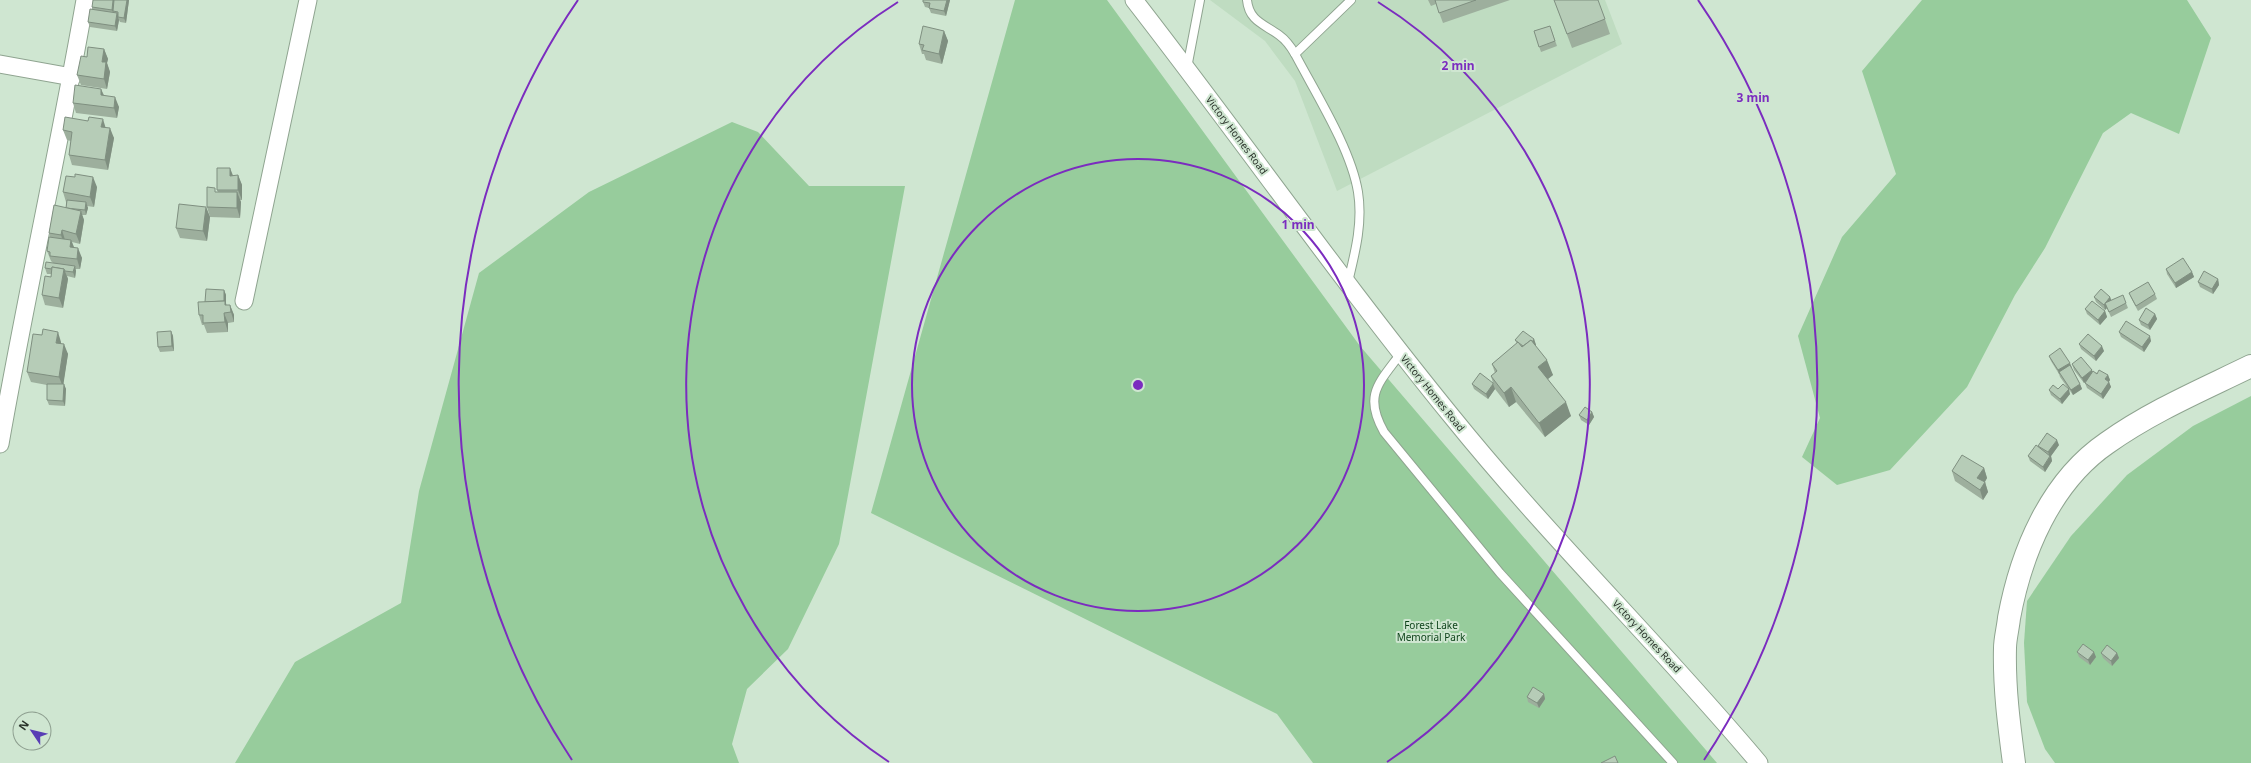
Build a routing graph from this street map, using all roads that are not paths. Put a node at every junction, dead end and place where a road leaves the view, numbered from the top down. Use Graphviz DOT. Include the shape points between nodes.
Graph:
graph roads {
  1 [pos="85,0"];
  2 [pos="308,0"];
  3 [pos="1134,0"];
  4 [pos="1200,0"];
  5 [pos="1247,0"];
  6 [pos="1351,0"];
  7 [pos="1295,54"];
  8 [pos="0,64"];
  9 [pos="1187,68"];
  10 [pos="72,77"];
  11 [pos="1348,283"];
  12 [pos="244,301"];
  13 [pos="1401,353"];
  14 [pos="2251,366"];
  15 [pos="0,444"];
  16 [pos="1672,763"];
  17 [pos="1759,763"];
  18 [pos="2014,763"];
  1 -- 10 [label="street"];
  2 -- 12 [label="street"];
  3 -- 9 [label="street, Victory Homes Road"];
  4 -- 9 [label="lane"];
  5 -- 7 [label="lane" via="1248,11 1253,18 1278,34"];
  6 -- 7 [label="lane"];
  7 -- 11 [label="lane" via="1353,169 1358,193 1359,222 1357,246"];
  8 -- 10 [label="street"];
  9 -- 11 [label="street, Victory Homes Road"];
  10 -- 15 [label="street" via="17,344"];
  11 -- 13 [label="street, Victory Homes Road"];
  13 -- 16 [label="lane" via="1377,387 1373,402 1376,417 1384,432 1500,573"];
  13 -- 17 [label="street, Victory Homes Road" via="1516,494 1698,691"];
  14 -- 18 [label="highway" via="2158,410 2106,443 2079,467 2055,496 2022,563 2004,647"];
}
